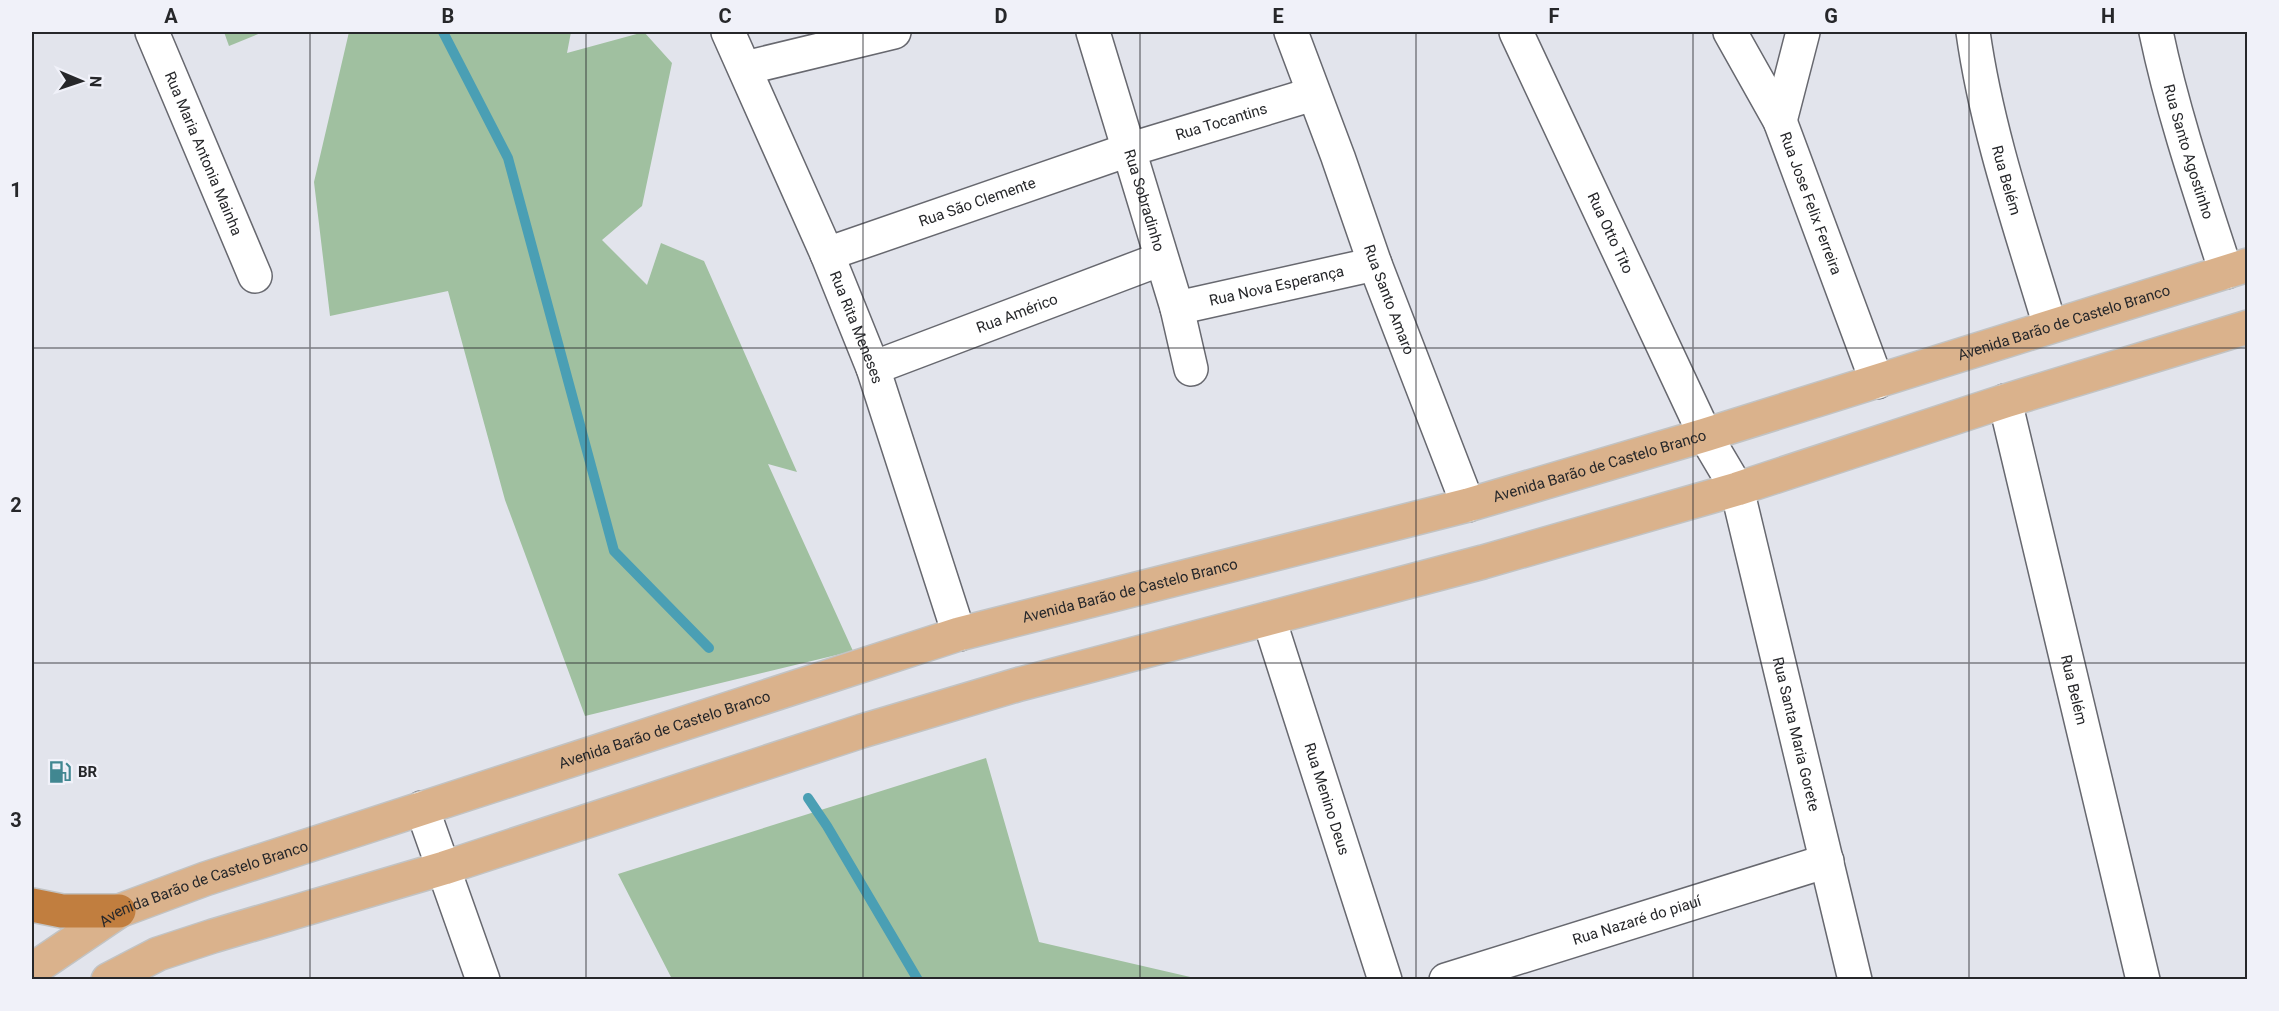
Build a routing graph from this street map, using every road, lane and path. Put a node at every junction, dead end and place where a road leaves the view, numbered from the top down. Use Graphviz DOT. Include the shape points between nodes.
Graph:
graph roads {
  1 [pos="152,32"];
  2 [pos="728,32"];
  3 [pos="894,32"];
  4 [pos="1093,32"];
  5 [pos="1291,32"];
  6 [pos="1515,32"];
  7 [pos="1730,32"];
  8 [pos="1803,32"];
  9 [pos="1973,32"];
  10 [pos="2156,32"];
  11 [pos="745,68"];
  12 [pos="1313,94"];
  13 [pos="1780,121"];
  14 [pos="1128,150"];
  15 [pos="827,254"];
  16 [pos="1161,259"];
  17 [pos="1375,264"];
  18 [pos="2236,268"];
  19 [pos="255,276"];
  20 [pos="1177,308"];
  21 [pos="2050,326"];
  22 [pos="2247,327"];
  23 [pos="873,368"];
  24 [pos="1191,369"];
  25 [pos="1876,382"];
  26 [pos="2005,401"];
  27 [pos="1705,435"];
  28 [pos="1737,489"];
  29 [pos="1468,505"];
  30 [pos="1269,619"];
  31 [pos="959,634"];
  32 [pos="422,808"];
  33 [pos="1827,861"];
  34 [pos="444,868"];
  35 [pos="32,905"];
  36 [pos="119,911"];
  37 [pos="32,970"];
  38 [pos="108,980"];
  39 [pos="483,980"];
  40 [pos="1385,980"];
  41 [pos="1446,980"];
  42 [pos="1856,980"];
  43 [pos="2143,980"];
  1 -- 19 [label="street, Rua Maria Antonia Mainha"];
  2 -- 11 [label="street, Rua Rita Meneses"];
  3 -- 11 [label="street"];
  4 -- 14 [label="street, Rua Sobradinho"];
  5 -- 12 [label="street, Rua Santo Amaro"];
  6 -- 27 [label="street, Rua Otto Tito"];
  7 -- 13 [label="street, Rua Jose Felix Ferreira"];
  8 -- 13 [label="street"];
  9 -- 21 [label="street, Rua Belém" via="1998,154"];
  10 -- 18 [label="street, Rua Santo Agostinho" via="2187,152"];
  11 -- 15 [label="street, Rua Rita Meneses"];
  12 -- 14 [label="street, Rua Tocantins"];
  12 -- 17 [label="street, Rua Santo Amaro"];
  13 -- 25 [label="street, Rua Jose Felix Ferreira"];
  14 -- 15 [label="street, Rua São Clemente"];
  14 -- 16 [label="street, Rua Sobradinho"];
  15 -- 23 [label="street, Rua Rita Meneses"];
  16 -- 20 [label="street, Rua Sobradinho"];
  16 -- 23 [label="street, Rua Américo"];
  17 -- 20 [label="street, Rua Nova Esperança"];
  17 -- 29 [label="street, Rua Santo Amaro"];
  18 -- 21 [label="main road, Avenida Barão de Castelo Branco"];
  20 -- 24 [label="street, Rua Sobradinho"];
  21 -- 25 [label="main road, Avenida Barão de Castelo Branco"];
  22 -- 26 [label="main road"];
  23 -- 31 [label="street, Rua Rita Meneses"];
  25 -- 27 [label="main road, Avenida Barão de Castelo Branco"];
  26 -- 28 [label="main road"];
  26 -- 43 [label="street, Rua Belém"];
  27 -- 28 [label="street, Rua Otto Tito"];
  27 -- 29 [label="main road, Avenida Barão de Castelo Branco"];
  28 -- 30 [label="main road"];
  28 -- 33 [label="street, Rua Santa Maria Gorete"];
  29 -- 31 [label="main road, Avenida Barão de Castelo Branco"];
  30 -- 34 [label="main road" via="896,721"];
  30 -- 40 [label="street, Rua Menino Deus"];
  31 -- 32 [label="main road, Avenida Barão de Castelo Branco"];
  32 -- 34 [label="street"];
  32 -- 36 [label="main road, Avenida Barão de Castelo Branco"];
  33 -- 41 [label="street, Rua Nazaré do piauí"];
  33 -- 42 [label="street, Rua Santa Maria Gorete"];
  34 -- 38 [label="main road" via="158,954"];
  34 -- 39 [label="street"];
  35 -- 36 [label="highway" via="77,912"];
  36 -- 37 [label="main road, Avenida Barão de Castelo Branco"];
}
